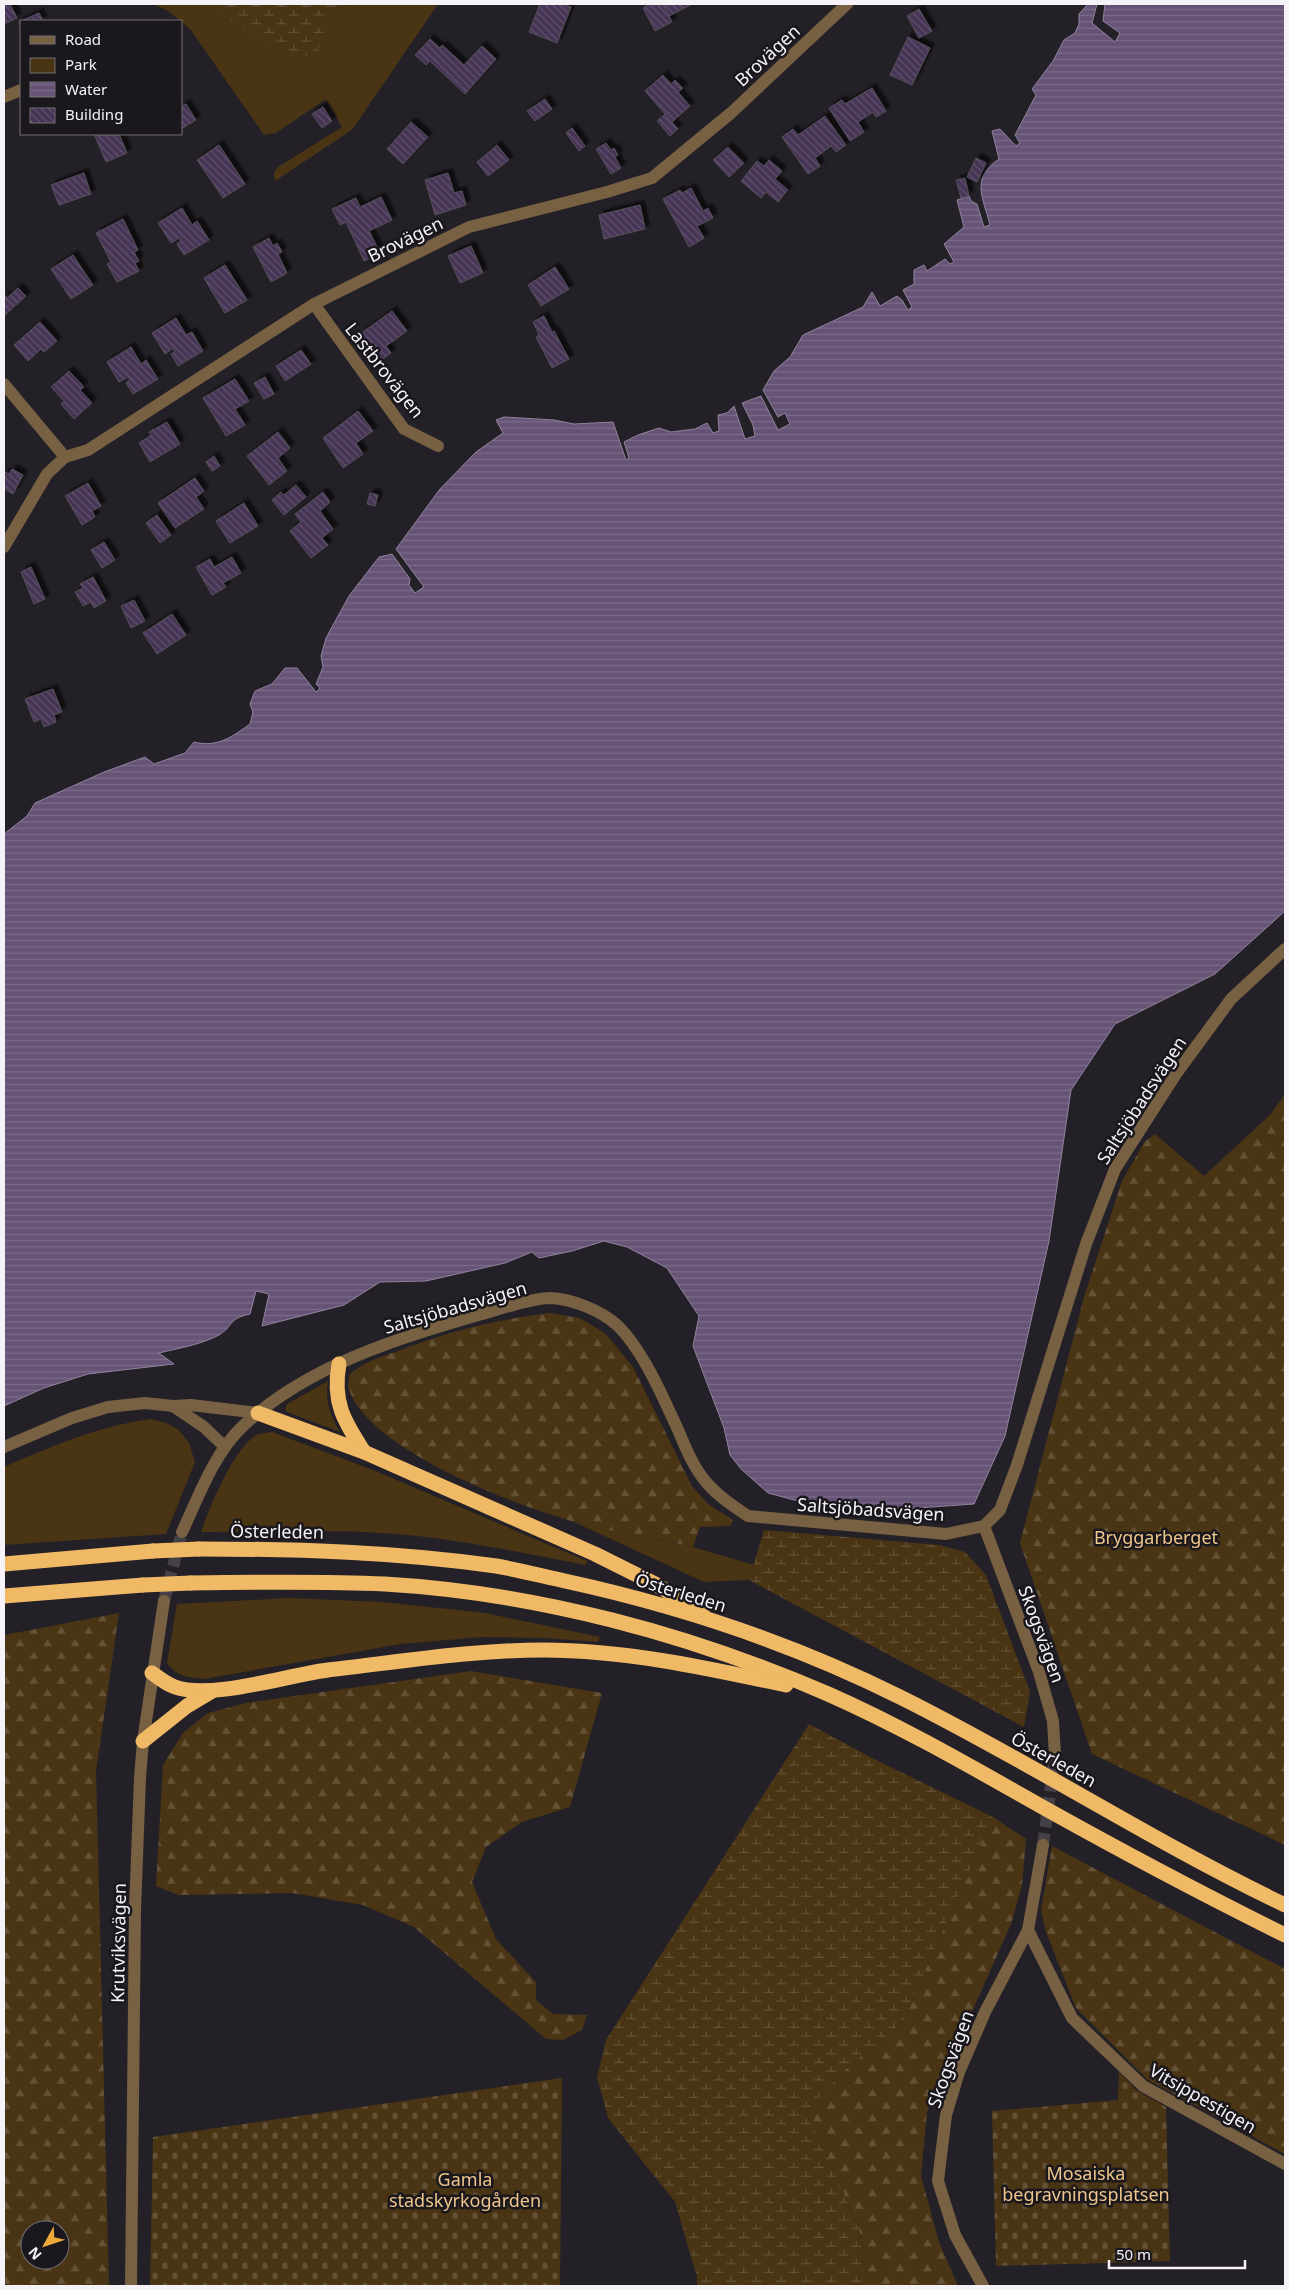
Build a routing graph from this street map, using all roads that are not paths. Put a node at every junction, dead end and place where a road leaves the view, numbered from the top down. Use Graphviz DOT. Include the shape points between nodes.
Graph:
graph roads {
  1 [pos="847,4"];
  2 [pos="20,90"];
  3 [pos="4,97"];
  4 [pos="314,304"];
  5 [pos="4,384"];
  6 [pos="438,446"];
  7 [pos="65,456"];
  8 [pos="4,547"];
  9 [pos="1285,949"];
  10 [pos="339,1364"];
  11 [pos="173,1406"];
  12 [pos="258,1413"];
  13 [pos="4,1447"];
  14 [pos="225,1447"];
  15 [pos="364,1452"];
  16 [pos="984,1526"];
  17 [pos="182,1532"];
  18 [pos="4,1564"];
  19 [pos="4,1596"];
  20 [pos="164,1601"];
  21 [pos="725,1625"];
  22 [pos="152,1673"];
  23 [pos="212,1691"];
  24 [pos="829,1695"];
  25 [pos="143,1741"];
  26 [pos="1055,1756"];
  27 [pos="1043,1845"];
  28 [pos="1285,1905"];
  29 [pos="1028,1930"];
  30 [pos="1285,1935"];
  31 [pos="1285,2164"];
  32 [pos="132,2286"];
  33 [pos="983,2286"];
  1 -- 4 [label="street, Brovägen" via="732,113 652,178 468,227"];
  2 -- 3 [label="street"];
  4 -- 6 [label="street, Lastbrovägen" via="404,429"];
  4 -- 7 [label="street, Brovägen" via="88,450"];
  5 -- 7 [label="street"];
  7 -- 8 [label="street, Brovägen" via="46,474"];
  9 -- 16 [label="street, Saltsjöbadsvägen" via="1232,999 1176,1074 1115,1168 1086,1244 1017,1465 1000,1510"];
  10 -- 12 [label="street, Saltsjöbadsvägen" via="306,1381"];
  10 -- 15 [label="highway" via="336,1383 340,1413"];
  10 -- 16 [label="street, Saltsjöbadsvägen" via="392,1342 509,1306 549,1298 588,1307 616,1325 639,1354 705,1481 724,1500 748,1516 946,1534"];
  11 -- 12 [label="street"];
  11 -- 13 [label="street" via="145,1403 108,1407 72,1418"];
  11 -- 14 [label="street" via="204,1427"];
  12 -- 14 [label="street"];
  12 -- 15 [label="highway"];
  14 -- 17 [label="street"];
  15 -- 21 [label="highway" via="595,1554"];
  16 -- 26 [label="street, Skogsvägen" via="1039,1672 1053,1722"];
  18 -- 21 [label="highway, Österleden, bridge" via="199,1549 296,1549 392,1554 499,1567 624,1594"];
  19 -- 24 [label="highway, bridge" via="143,1585 292,1581 387,1584 492,1596 620,1621 755,1665"];
  20 -- 22 [label="street, Krutviksvägen"];
  21 -- 28 [label="highway, Österleden" via="841,1669 900,1697 1038,1770 1170,1847"];
  22 -- 23 [label="highway" via="176,1687"];
  22 -- 25 [label="street, Krutviksvägen"];
  23 -- 24 [label="highway" via="326,1670 484,1652 544,1650 615,1654 684,1664"];
  23 -- 25 [label="highway" via="186,1706"];
  24 -- 30 [label="highway" via="950,1755 1157,1871"];
  25 -- 32 [label="street, Krutviksvägen" via="135,1910"];
  27 -- 29 [label="street, Skogsvägen"];
  29 -- 31 [label="street, Vitsippestigen" via="1072,2018 1143,2086"];
  29 -- 33 [label="street, Skogsvägen" via="985,2012 959,2072 945,2123 938,2181 955,2235"];
}
